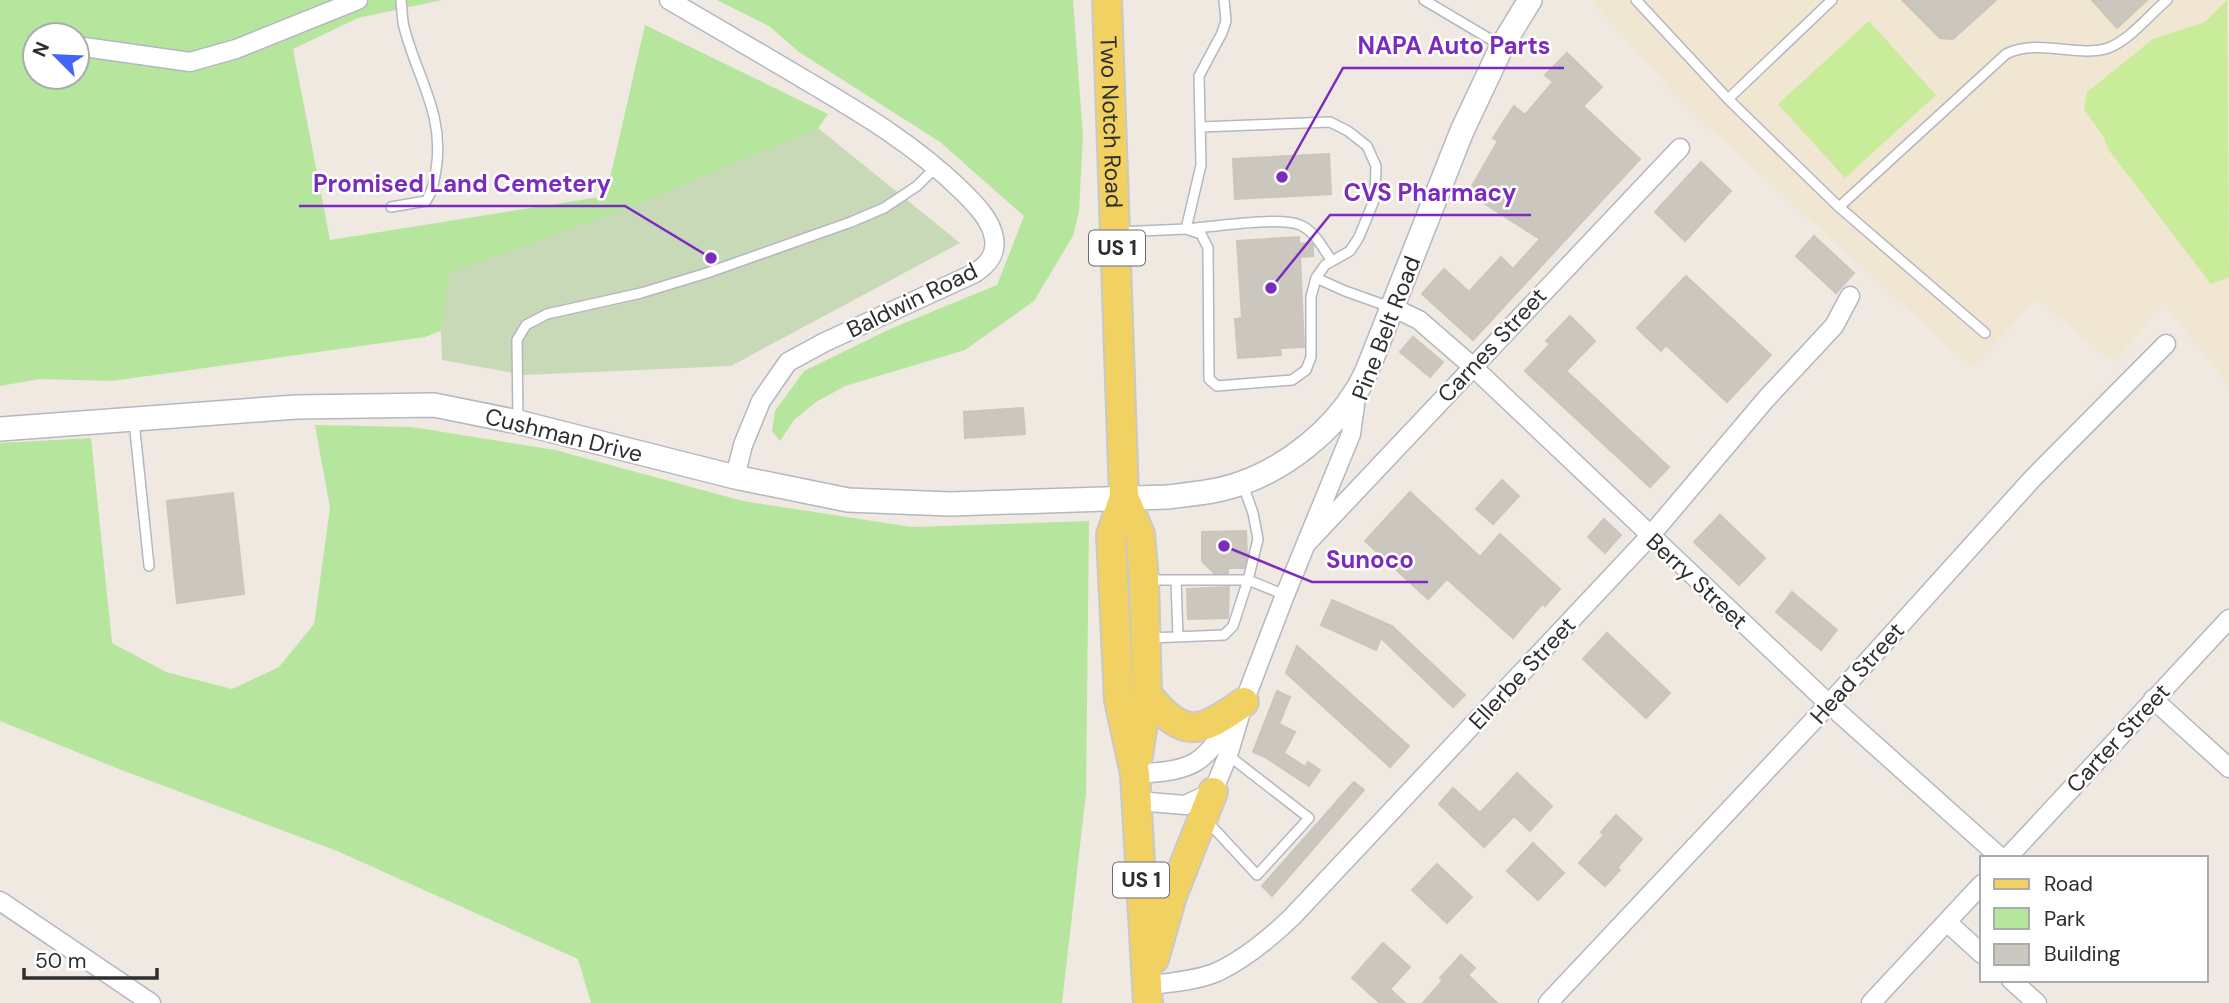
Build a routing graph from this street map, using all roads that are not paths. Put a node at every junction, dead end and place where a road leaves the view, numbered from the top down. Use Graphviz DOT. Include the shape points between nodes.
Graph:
graph roads {
  1 [pos="358,0"];
  2 [pos="401,0"];
  3 [pos="669,0"];
  4 [pos="1107,0"];
  5 [pos="1224,0"];
  6 [pos="1424,0"];
  7 [pos="1530,0"];
  8 [pos="1636,0"];
  9 [pos="1832,0"];
  10 [pos="2166,0"];
  11 [pos="1502,46"];
  12 [pos="91,48"];
  13 [pos="1728,99"];
  14 [pos="1200,127"];
  15 [pos="1679,148"];
  16 [pos="936,166"];
  17 [pos="391,206"];
  18 [pos="1839,207"];
  19 [pos="1186,229"];
  20 [pos="1116,232"];
  21 [pos="1332,261"];
  22 [pos="1316,278"];
  23 [pos="1850,296"];
  24 [pos="1392,307"];
  25 [pos="1984,333"];
  26 [pos="2166,344"];
  27 [pos="1472,366"];
  28 [pos="1357,390"];
  29 [pos="134,419"];
  30 [pos="518,422"];
  31 [pos="0,429"];
  32 [pos="735,477"];
  33 [pos="1242,483"];
  34 [pos="1124,497"];
  35 [pos="1650,536"];
  36 [pos="1306,544"];
  37 [pos="149,566"];
  38 [pos="1144,580"];
  39 [pos="1175,580"];
  40 [pos="1248,580"];
  41 [pos="1285,595"];
  42 [pos="2229,619"];
  43 [pos="1178,637"];
  44 [pos="1146,638"];
  45 [pos="1147,694"];
  46 [pos="2153,699"];
  47 [pos="1244,702"];
  48 [pos="1829,704"];
  49 [pos="1228,755"];
  50 [pos="2229,768"];
  51 [pos="1136,788"];
  52 [pos="1213,792"];
  53 [pos="1203,818"];
  54 [pos="1999,856"];
  55 [pos="2009,856"];
  56 [pos="1980,886"];
  57 [pos="0,901"];
  58 [pos="1947,922"];
  59 [pos="1980,952"];
  60 [pos="2013,982"];
  61 [pos="1147,994"];
  62 [pos="150,1003"];
  63 [pos="1548,1003"];
  64 [pos="1871,1003"];
  65 [pos="2037,1003"];
  1 -- 12 [label="street" via="236,49 190,62"];
  2 -- 17 [label="lane" via="404,27 436,120 439,155 426,201"];
  3 -- 16 [label="street, Baldwin Road" via="872,120"];
  4 -- 20 [label="main road, Two Notch Road / US 1"];
  5 -- 14 [label="lane" via="1226,21 1199,76"];
  6 -- 11 [label="lane"];
  7 -- 11 [label="street, Pine Belt Road"];
  8 -- 13 [label="lane"];
  9 -- 13 [label="lane"];
  10 -- 18 [label="lane" via="2109,47 2028,47 2006,54"];
  11 -- 24 [label="street, Pine Belt Road" via="1462,131"];
  13 -- 18 [label="lane"];
  14 -- 19 [label="lane" via="1201,165"];
  14 -- 21 [label="lane" via="1330,122 1367,146 1376,166 1375,198 1350,251"];
  15 -- 27 [label="street, Carnes Street"];
  16 -- 30 [label="lane" via="917,186 884,208 851,222 707,273 547,314 526,325 517,340"];
  16 -- 32 [label="street, Baldwin Road" via="990,225 994,249 990,259 965,279 788,362 761,401"];
  18 -- 25 [label="lane"];
  19 -- 20 [label="lane"];
  19 -- 21 [label="lane" via="1279,222 1300,225"];
  19 -- 22 [label="lane" via="1201,234 1208,248 1209,379 1217,386 1292,380 1306,370 1311,357 1311,298"];
  20 -- 34 [label="main road, Two Notch Road / US 1"];
  21 -- 22 [label="lane"];
  22 -- 24 [label="lane"];
  23 -- 35 [label="street, Ellerbe Street" via="1834,326"];
  24 -- 27 [label="street, Berry Street" via="1419,320"];
  24 -- 28 [label="street, Pine Belt Road"];
  26 -- 48 [label="street, Head Street" via="2033,478"];
  27 -- 35 [label="street, Berry Street"];
  27 -- 36 [label="street, Carnes Street"];
  28 -- 33 [label="street, Cushman Drive" via="1335,420 1306,446"];
  28 -- 36 [label="street, Pine Belt Road" via="1351,434"];
  29 -- 30 [label="street, Cushman Drive" via="296,407 434,405"];
  29 -- 31 [label="street, Cushman Drive"];
  29 -- 37 [label="lane"];
  30 -- 32 [label="street, Cushman Drive"];
  32 -- 34 [label="street, Cushman Drive" via="848,500 950,504"];
  33 -- 34 [label="street, Cushman Drive" via="1167,497"];
  33 -- 40 [label="lane" via="1258,539"];
  34 -- 38 [label="main road, Two Notch Road / US 1" via="1140,534"];
  34 -- 51 [label="main road, Two Notch Road / US 1" via="1111,535 1119,700"];
  35 -- 48 [label="street, Berry Street"];
  35 -- 61 [label="street, Ellerbe Street" via="1274,934 1216,972"];
  36 -- 41 [label="street, Pine Belt Road"];
  38 -- 39 [label="lane"];
  38 -- 44 [label="main road, Two Notch Road / US 1"];
  39 -- 40 [label="lane"];
  39 -- 43 [label="lane"];
  40 -- 41 [label="lane"];
  40 -- 43 [label="lane" via="1233,626 1224,635"];
  41 -- 47 [label="street, Pine Belt Road"];
  42 -- 46 [label="street, Carter Street"];
  43 -- 44 [label="lane"];
  44 -- 45 [label="main road, Two Notch Road / US 1"];
  45 -- 47 [label="main road" via="1167,718 1192,727 1209,725"];
  45 -- 51 [label="main road, Two Notch Road / US 1"];
  46 -- 50 [label="street"];
  46 -- 55 [label="street, Carter Street"];
  47 -- 49 [label="street, Pine Belt Road"];
  47 -- 51 [label="street, Pine Belt Road" via="1199,761"];
  48 -- 54 [label="street, Berry Street"];
  48 -- 63 [label="street, Head Street"];
  49 -- 52 [label="street, Pine Belt Road"];
  49 -- 53 [label="lane" via="1309,818 1257,875"];
  51 -- 52 [label="street" via="1185,805"];
  51 -- 61 [label="main road, Two Notch Road / US 1"];
  52 -- 53 [label="main road"];
  53 -- 61 [label="main road" via="1172,896"];
  56 -- 58 [label="street"];
  57 -- 62 [label="street"];
  58 -- 59 [label="street"];
  58 -- 64 [label="street"];
  60 -- 65 [label="street"];
}
